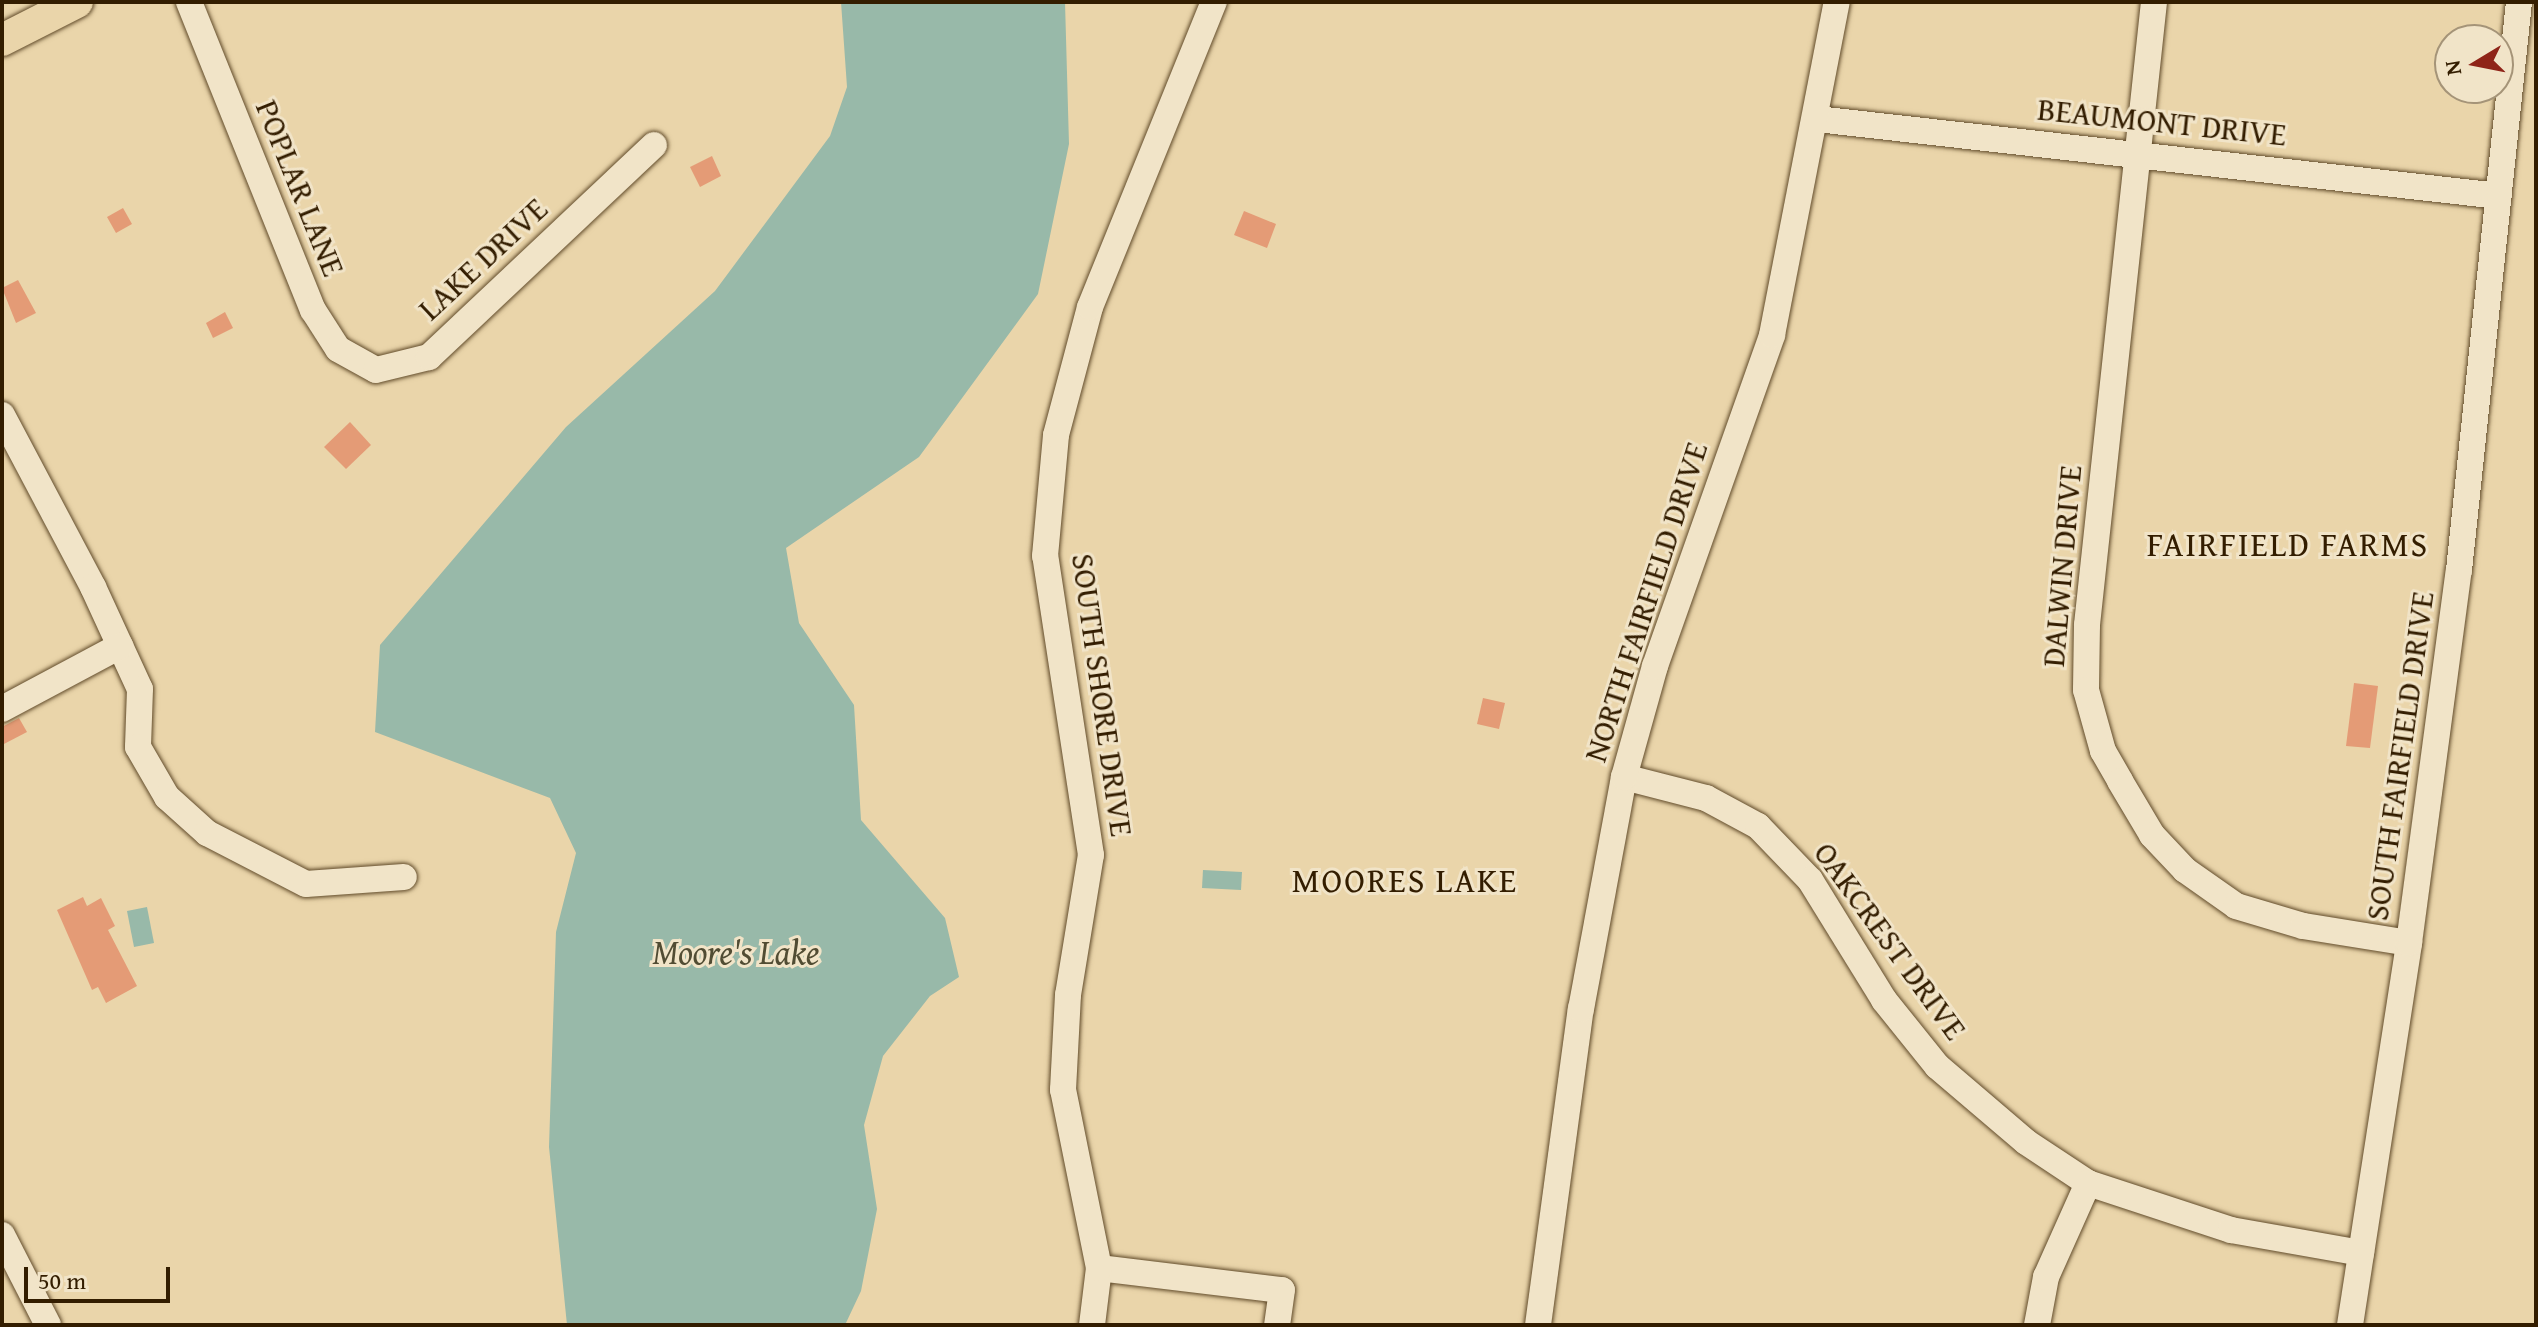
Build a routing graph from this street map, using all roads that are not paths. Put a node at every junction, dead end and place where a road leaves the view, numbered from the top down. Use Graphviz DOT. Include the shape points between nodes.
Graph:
graph roads {
  1 [pos="77,2"];
  2 [pos="189,2"];
  3 [pos="1214,2"];
  4 [pos="1837,2"];
  5 [pos="2154,2"];
  6 [pos="2519,2"];
  7 [pos="2,40"];
  8 [pos="1817,119"];
  9 [pos="654,145"];
  10 [pos="2136,152"];
  11 [pos="2499,196"];
  12 [pos="382,369"];
  13 [pos="2,415"];
  14 [pos="120,646"];
  15 [pos="2,709"];
  16 [pos="1624,777"];
  17 [pos="404,877"];
  18 [pos="2409,943"];
  19 [pos="2088,1183"];
  20 [pos="2,1235"];
  21 [pos="2361,1253"];
  22 [pos="1099,1268"];
  23 [pos="48,1325"];
  24 [pos="1092,1325"];
  25 [pos="1277,1325"];
  26 [pos="1538,1325"];
  27 [pos="2037,1325"];
  28 [pos="2350,1325"];
  1 -- 7 [label="main road"];
  2 -- 12 [label="street, POPLAR LANE" via="313,310 338,349"];
  3 -- 22 [label="street, SOUTH SHORE DRIVE" via="1090,307 1056,435 1045,556 1091,855 1068,995 1063,1090"];
  4 -- 8 [label="street, NORTH FAIRFIELD DRIVE"];
  5 -- 10 [label="street, DALWIN DRIVE"];
  6 -- 11 [label="street, SOUTH FAIRFIELD DRIVE"];
  8 -- 10 [label="street, BEAUMONT DRIVE"];
  8 -- 16 [label="street, NORTH FAIRFIELD DRIVE" via="1772,335 1655,666"];
  9 -- 12 [label="street, LAKE DRIVE" via="429,357"];
  10 -- 11 [label="street, BEAUMONT DRIVE"];
  10 -- 18 [label="street, DALWIN DRIVE" via="2087,625 2086,690 2103,751 2152,835 2185,870 2236,906 2303,926"];
  11 -- 18 [label="street, SOUTH FAIRFIELD DRIVE" via="2459,570"];
  13 -- 14 [label="street"];
  14 -- 15 [label="street"];
  14 -- 17 [label="street" via="140,689 138,747 167,797 207,833 306,884"];
  16 -- 19 [label="street, OAKCREST DRIVE" via="1706,798 1758,826 1810,880 1884,1000 1937,1066 2026,1142"];
  16 -- 26 [label="street, NORTH FAIRFIELD DRIVE" via="1581,1009"];
  18 -- 21 [label="street, SOUTH FAIRFIELD DRIVE"];
  19 -- 21 [label="street, OAKCREST DRIVE" via="2231,1230"];
  19 -- 27 [label="street" via="2046,1277"];
  20 -- 23 [label="street"];
  21 -- 28 [label="street, SOUTH FAIRFIELD DRIVE"];
  22 -- 24 [label="street, SOUTH SHORE DRIVE"];
  22 -- 25 [label="street" via="1282,1290"];
}
